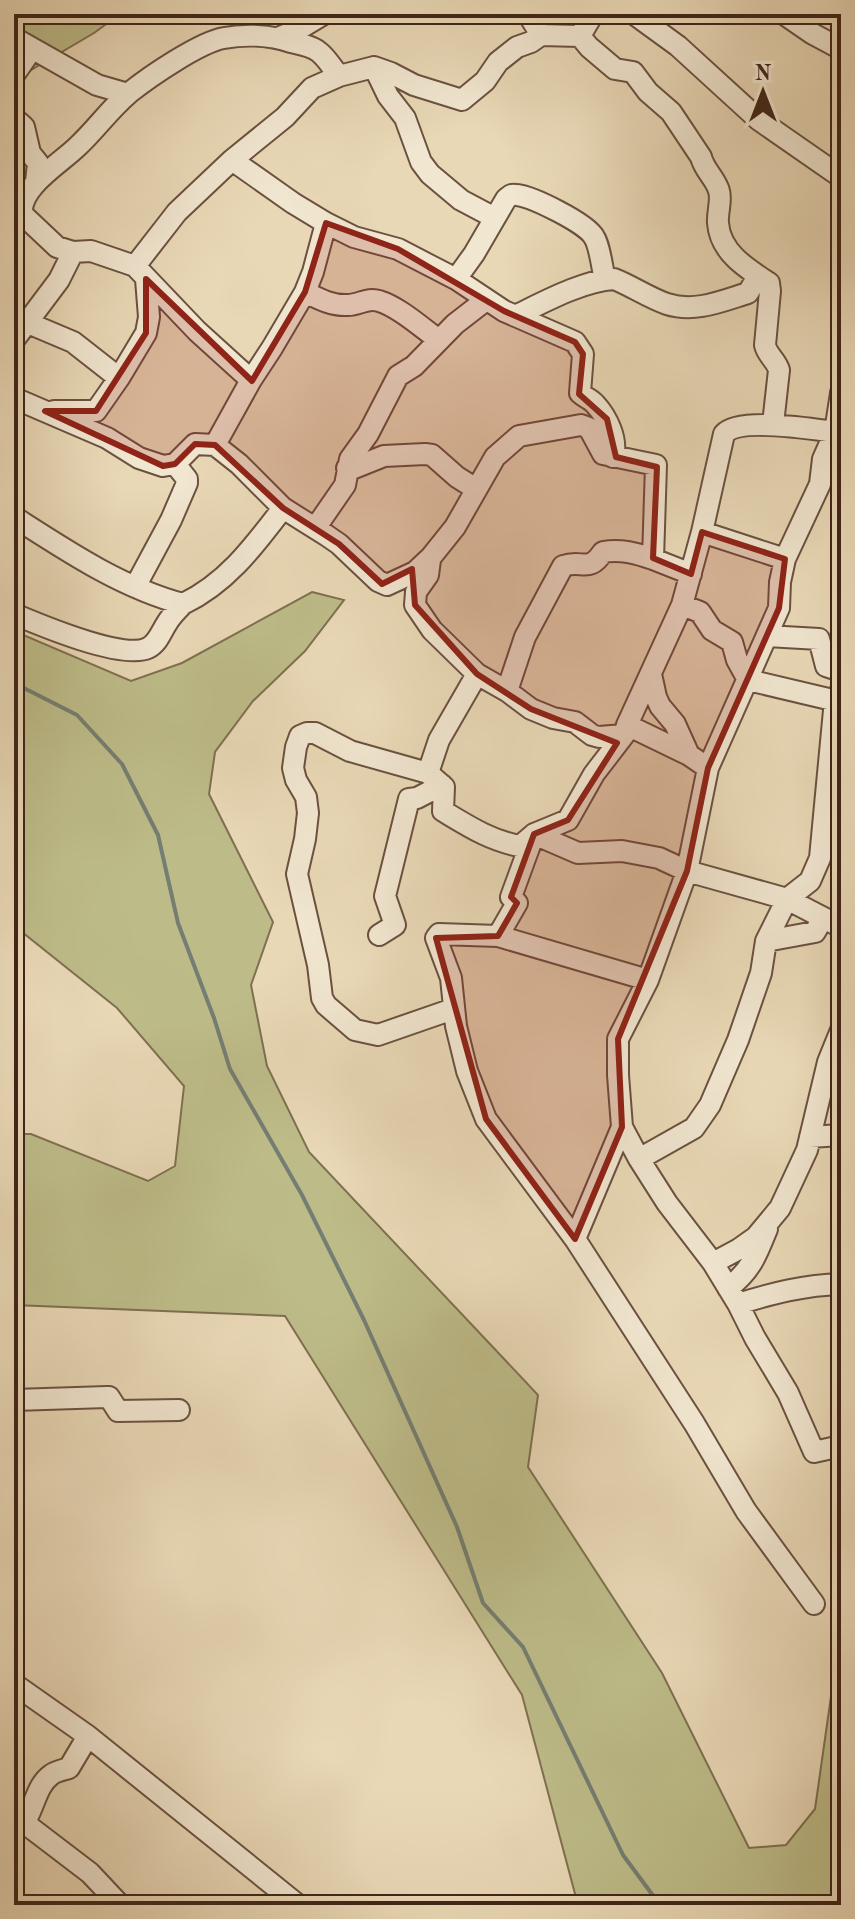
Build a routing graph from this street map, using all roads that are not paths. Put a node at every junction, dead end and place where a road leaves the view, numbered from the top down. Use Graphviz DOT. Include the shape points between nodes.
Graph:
graph roads {
  1 [pos="324,14"];
  2 [pos="528,14"];
  3 [pos="593,14"];
  4 [pos="634,14"];
  5 [pos="784,14"];
  6 [pos="541,35"];
  7 [pos="580,36"];
  8 [pos="14,38"];
  9 [pos="278,38"];
  10 [pos="32,49"];
  11 [pos="841,49"];
  12 [pos="374,67"];
  13 [pos="14,75"];
  14 [pos="339,76"];
  15 [pos="128,94"];
  16 [pos="14,118"];
  17 [pos="232,160"];
  18 [pos="841,177"];
  19 [pos="36,182"];
  20 [pos="495,218"];
  21 [pos="326,223"];
  22 [pos="73,252"];
  23 [pos="141,273"];
  24 [pos="758,276"];
  25 [pos="456,279"];
  26 [pos="605,280"];
  27 [pos="305,292"];
  28 [pos="486,300"];
  29 [pos="515,316"];
  30 [pos="28,323"];
  31 [pos="14,340"];
  32 [pos="439,340"];
  33 [pos="119,378"];
  34 [pos="251,380"];
  35 [pos="841,393"];
  36 [pos="14,398"];
  37 [pos="45,411"];
  38 [pos="773,424"];
  39 [pos="835,432"];
  40 [pos="215,445"];
  41 [pos="613,457"];
  42 [pos="175,464"];
  43 [pos="347,468"];
  44 [pos="476,489"];
  45 [pos="283,508"];
  46 [pos="14,517"];
  47 [pos="316,527"];
  48 [pos="702,532"];
  49 [pos="431,557"];
  50 [pos="653,559"];
  51 [pos="785,559"];
  52 [pos="691,574"];
  53 [pos="135,587"];
  54 [pos="183,604"];
  55 [pos="682,605"];
  56 [pos="14,614"];
  57 [pos="767,636"];
  58 [pos="841,671"];
  59 [pos="477,674"];
  60 [pos="651,674"];
  61 [pos="748,680"];
  62 [pos="507,691"];
  63 [pos="839,698"];
  64 [pos="625,730"];
  65 [pos="689,755"];
  66 [pos="708,768"];
  67 [pos="435,779"];
  68 [pos="534,834"];
  69 [pos="687,871"];
  70 [pos="787,899"];
  71 [pos="830,926"];
  72 [pos="379,935"];
  73 [pos="498,936"];
  74 [pos="766,941"];
  75 [pos="648,980"];
  76 [pos="453,1009"];
  77 [pos="841,1030"];
  78 [pos="622,1127"];
  79 [pos="841,1135"];
  80 [pos="810,1137"];
  81 [pos="639,1159"];
  82 [pos="771,1221"];
  83 [pos="575,1239"];
  84 [pos="713,1263"];
  85 [pos="841,1284"];
  86 [pos="733,1296"];
  87 [pos="14,1400"];
  88 [pos="179,1410"];
  89 [pos="841,1446"];
  90 [pos="814,1604"];
  91 [pos="14,1684"];
  92 [pos="88,1736"];
  93 [pos="18,1823"];
  94 [pos="120,1905"];
  95 [pos="298,1905"];
  1 -- 9 [label="street"];
  2 -- 6 [label="street"];
  3 -- 7 [label="street"];
  4 -- 18 [label="street" via="678,46 759,120"];
  5 -- 11 [label="street"];
  6 -- 7 [label="street"];
  6 -- 12 [label="street" via="498,62 477,90 462,100"];
  7 -- 24 [label="street" via="615,69 633,72 671,112 719,191 720,236"];
  8 -- 10 [label="street"];
  9 -- 14 [label="street" via="318,51"];
  9 -- 15 [label="street" via="222,38"];
  10 -- 13 [label="street"];
  10 -- 15 [label="street" via="97,85"];
  12 -- 14 [label="street"];
  12 -- 20 [label="street" via="430,174 461,200"];
  14 -- 17 [label="street" via="312,88"];
  15 -- 19 [label="street"];
  16 -- 19 [label="street" via="24,127 38,163"];
  17 -- 21 [label="street"];
  17 -- 23 [label="street" via="177,212"];
  19 -- 22 [label="street" via="22,214 57,247"];
  20 -- 25 [label="street"];
  20 -- 26 [label="street" via="511,195 571,218 594,237"];
  21 -- 25 [label="street" via="398,249"];
  21 -- 27 [label="street"];
  22 -- 23 [label="street" via="91,251"];
  22 -- 30 [label="street"];
  23 -- 33 [label="street" via="149,317 146,333"];
  23 -- 34 [label="street"];
  24 -- 26 [label="street" via="748,293 686,308"];
  24 -- 38 [label="street" via="770,287 765,345 779,370"];
  25 -- 28 [label="street"];
  26 -- 29 [label="street"];
  27 -- 32 [label="street" via="349,306 378,300"];
  27 -- 34 [label="street"];
  28 -- 29 [label="street"];
  28 -- 32 [label="street"];
  29 -- 41 [label="street" via="575,342 583,354 580,393 607,419"];
  30 -- 31 [label="street"];
  30 -- 33 [label="street" via="73,342"];
  32 -- 43 [label="street" via="398,376"];
  33 -- 37 [label="street" via="96,411"];
  34 -- 40 [label="street"];
  35 -- 39 [label="street"];
  36 -- 37 [label="street"];
  37 -- 42 [label="street" via="139,458"];
  38 -- 39 [label="street"];
  38 -- 48 [label="street" via="728,429 724,434"];
  39 -- 51 [label="street" via="823,459 820,484"];
  40 -- 42 [label="street" via="195,444"];
  40 -- 45 [label="street"];
  41 -- 44 [label="street" via="603,454 589,428 581,425 519,436 495,457"];
  41 -- 50 [label="street" via="657,467"];
  42 -- 53 [label="street" via="187,483"];
  43 -- 44 [label="street" via="384,456 432,455"];
  43 -- 47 [label="street" via="345,485"];
  44 -- 49 [label="street"];
  45 -- 47 [label="street"];
  45 -- 54 [label="street" via="243,560"];
  46 -- 53 [label="street"];
  47 -- 49 [label="street" via="382,584 415,572"];
  48 -- 51 [label="street"];
  48 -- 52 [label="street"];
  49 -- 59 [label="street" via="415,605 432,630"];
  50 -- 52 [label="street"];
  50 -- 62 [label="street" via="616,550 603,552 591,565 563,566 525,637"];
  51 -- 57 [label="street" via="779,608"];
  52 -- 55 [label="street"];
  53 -- 54 [label="street"];
  54 -- 56 [label="street" via="156,641 134,651 89,642"];
  55 -- 60 [label="street"];
  55 -- 61 [label="street" via="700,612 712,630 732,642"];
  57 -- 58 [label="street" via="819,639 826,666"];
  57 -- 61 [label="street"];
  59 -- 62 [label="street"];
  59 -- 67 [label="street" via="439,740"];
  60 -- 64 [label="street"];
  60 -- 65 [label="street" via="660,706"];
  61 -- 63 [label="street"];
  61 -- 66 [label="street"];
  62 -- 64 [label="street" via="531,709 575,722 592,735 607,737"];
  63 -- 70 [label="street" via="820,858 810,881"];
  64 -- 65 [label="street"];
  64 -- 68 [label="street" via="568,820"];
  65 -- 66 [label="street"];
  66 -- 69 [label="street"];
  67 -- 68 [label="street" via="444,787 443,811 476,831 520,846"];
  67 -- 72 [label="street" via="417,798 409,799 385,896 395,925"];
  67 -- 76 [label="street" via="350,751 315,733 300,736 293,768 308,813 297,874 326,1005 355,1030 378,1035"];
  68 -- 69 [label="street" via="578,853 622,851 659,858"];
  68 -- 73 [label="street" via="511,897 517,903"];
  69 -- 70 [label="street"];
  69 -- 75 [label="street"];
  70 -- 71 [label="street"];
  70 -- 74 [label="street"];
  71 -- 74 [label="street"];
  73 -- 75 [label="street"];
  73 -- 76 [label="street" via="437,935 451,978"];
  74 -- 81 [label="street" via="761,973 710,1105 694,1128"];
  75 -- 78 [label="street" via="618,1039"];
  76 -- 83 [label="street" via="467,1071 486,1119"];
  77 -- 80 [label="street"];
  78 -- 81 [label="street"];
  78 -- 83 [label="street"];
  79 -- 80 [label="street"];
  80 -- 82 [label="street"];
  81 -- 84 [label="street"];
  82 -- 84 [label="street" via="756,1237"];
  82 -- 86 [label="street"];
  83 -- 90 [label="street" via="746,1511"];
  84 -- 86 [label="street"];
  85 -- 86 [label="street"];
  86 -- 89 [label="street" via="788,1393 814,1452"];
  87 -- 88 [label="street" via="107,1397 118,1411"];
  91 -- 92 [label="street"];
  92 -- 93 [label="street" via="69,1768 42,1784"];
  92 -- 95 [label="street"];
  93 -- 94 [label="street" via="90,1873"];
}
